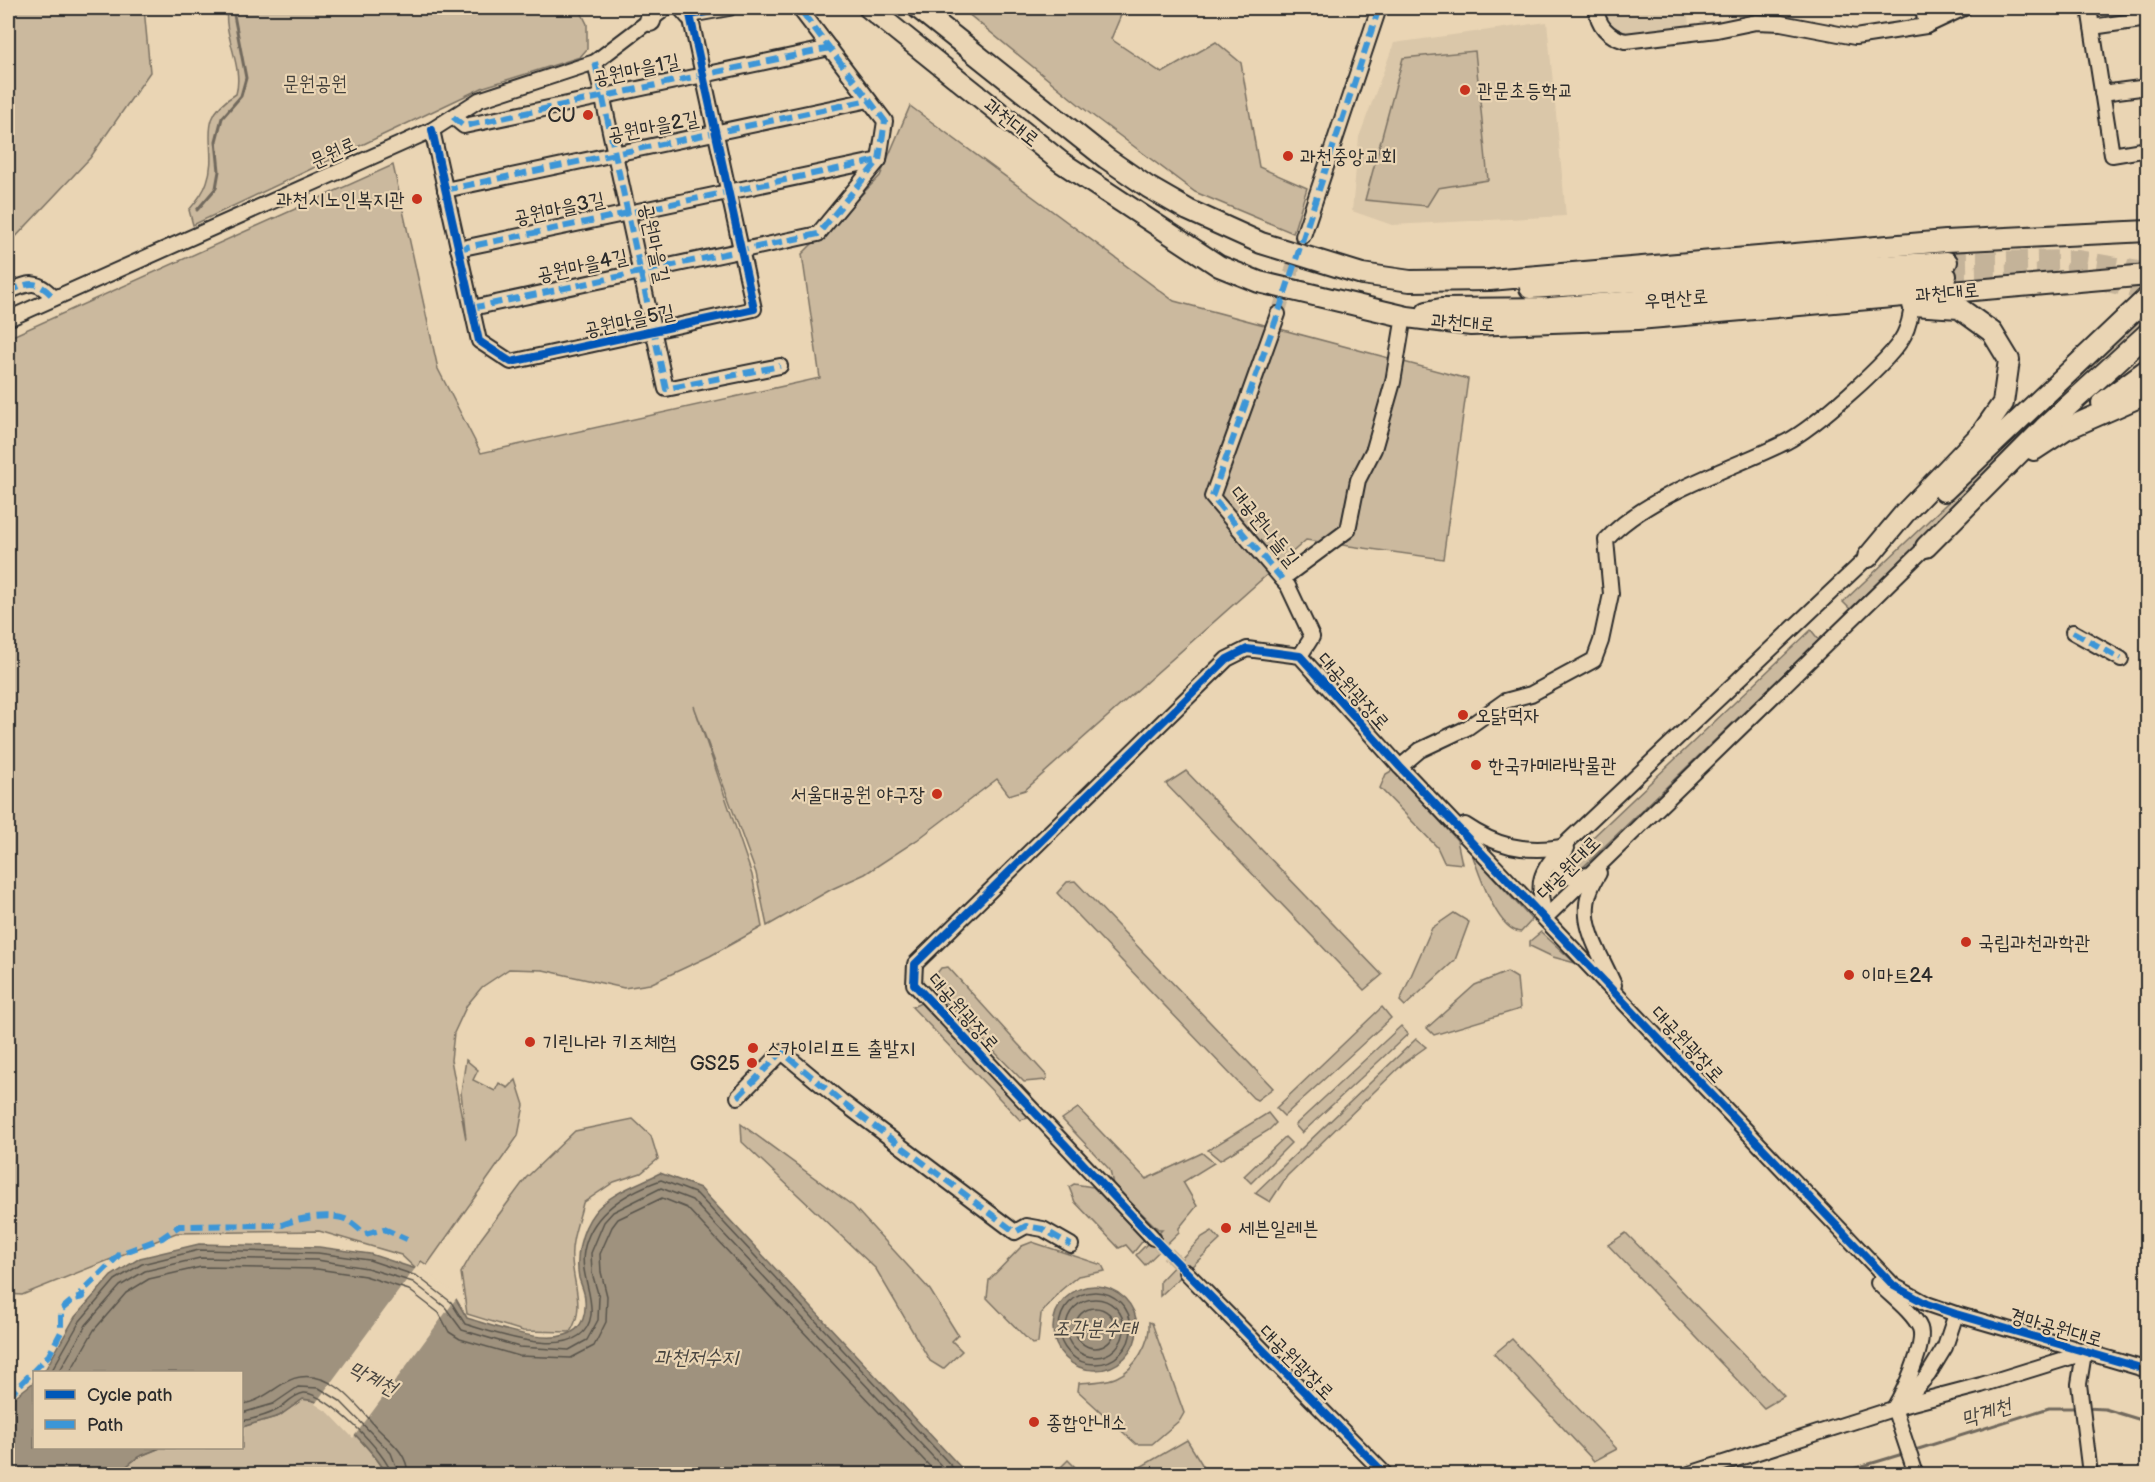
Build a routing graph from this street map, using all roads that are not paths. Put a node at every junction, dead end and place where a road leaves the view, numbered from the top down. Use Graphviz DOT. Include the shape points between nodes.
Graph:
graph roads {
  1 [pos="666,8"];
  2 [pos="729,8"];
  3 [pos="798,8"];
  4 [pos="869,8"];
  5 [pos="918,8"];
  6 [pos="1379,8"];
  7 [pos="1596,8"];
  8 [pos="1923,8"];
  9 [pos="1964,8"];
  10 [pos="2089,8"];
  11 [pos="691,10"];
  12 [pos="652,14"];
  13 [pos="2148,20"];
  14 [pos="1926,26"];
  15 [pos="2092,27"];
  16 [pos="830,48"];
  17 [pos="595,62"];
  18 [pos="704,74"];
  19 [pos="2148,87"];
  20 [pos="2102,93"];
  21 [pos="603,96"];
  22 [pos="869,100"];
  23 [pos="453,117"];
  24 [pos="432,130"];
  25 [pos="716,134"];
  26 [pos="2148,149"];
  27 [pos="615,153"];
  28 [pos="879,159"];
  29 [pos="445,190"];
  30 [pos="729,192"];
  31 [pos="628,213"];
  32 [pos="2148,231"];
  33 [pos="1303,236"];
  34 [pos="458,249"];
  35 [pos="740,251"];
  36 [pos="641,272"];
  37 [pos="2148,275"];
  38 [pos="1410,281"];
  39 [pos="8,292"];
  40 [pos="2148,297"];
  41 [pos="54,298"];
  42 [pos="1884,298"];
  43 [pos="1912,304"];
  44 [pos="472,308"];
  45 [pos="1278,314"];
  46 [pos="1405,317"];
  47 [pos="8,319"];
  48 [pos="654,331"];
  49 [pos="2148,333"];
  50 [pos="780,366"];
  51 [pos="2148,369"];
  52 [pos="2148,393"];
  53 [pos="2066,429"];
  54 [pos="2007,467"];
  55 [pos="1926,547"];
  56 [pos="1868,557"];
  57 [pos="1282,579"];
  58 [pos="2073,632"];
  59 [pos="1300,656"];
  60 [pos="2121,659"];
  61 [pos="1400,767"];
  62 [pos="1445,812"];
  63 [pos="1575,832"];
  64 [pos="1562,847"];
  65 [pos="1615,848"];
  66 [pos="1591,875"];
  67 [pos="1545,918"];
  68 [pos="1617,993"];
  69 [pos="738,1097"];
  70 [pos="1153,1238"];
  71 [pos="1071,1245"];
  72 [pos="1862,1253"];
  73 [pos="1186,1272"];
  74 [pos="1956,1314"];
  75 [pos="2084,1353"];
  76 [pos="2148,1370"];
  77 [pos="1897,1407"];
  78 [pos="1385,1474"];
  79 [pos="1689,1474"];
  80 [pos="1916,1474"];
  81 [pos="2090,1474"];
  1 -- 12 [label="street, 문원로"];
  2 -- 11 [label="street"];
  3 -- 16 [label="street"];
  4 -- 46 [label="highway, 과천대로" via="1062,162 1219,266 1258,282"];
  5 -- 38 [label="highway, 과천대로" via="1106,158 1188,210 1303,257 1362,274"];
  6 -- 33 [label="street"];
  7 -- 14 [label="street" via="1601,26 1625,41 1756,22 1855,37"];
  8 -- 14 [label="street"];
  9 -- 14 [label="street"];
  10 -- 15 [label="street"];
  11 -- 18 [label="street"];
  12 -- 17 [label="street, 문원로"];
  13 -- 15 [label="street"];
  15 -- 20 [label="street"];
  16 -- 18 [label="street, 공원마을1길"];
  16 -- 22 [label="street"];
  17 -- 21 [label="street, 공원마을길"];
  17 -- 23 [label="street, 문원로" via="479,100"];
  18 -- 21 [label="street, 공원마을1길"];
  18 -- 25 [label="street"];
  19 -- 20 [label="street"];
  20 -- 26 [label="street" via="2112,155"];
  21 -- 23 [label="street, 공원마을1길" via="464,126"];
  21 -- 27 [label="street, 공원마을길"];
  22 -- 25 [label="street, 공원마을2길"];
  22 -- 28 [label="street" via="885,121"];
  23 -- 24 [label="street, 문원로"];
  24 -- 29 [label="street"];
  24 -- 41 [label="street, 문원로"];
  25 -- 27 [label="street, 공원마을2길"];
  25 -- 30 [label="street"];
  27 -- 29 [label="street, 공원마을2길"];
  27 -- 31 [label="street, 공원마을길"];
  28 -- 30 [label="street, 공원마을3길"];
  28 -- 35 [label="street, 공원마을4길" via="818,234"];
  29 -- 34 [label="street"];
  30 -- 31 [label="street, 공원마을3길"];
  30 -- 35 [label="street"];
  31 -- 34 [label="street, 공원마을3길"];
  31 -- 36 [label="street, 공원마을길"];
  32 -- 38 [label="highway, 과천대로" via="1946,241 1490,280"];
  34 -- 44 [label="street"];
  35 -- 36 [label="street, 공원마을4길"];
  35 -- 48 [label="street, 공원마을5길" via="754,309"];
  36 -- 44 [label="street, 공원마을4길"];
  36 -- 48 [label="street, 공원마을길"];
  37 -- 42 [label="highway, 과천대로"];
  38 -- 46 [label="highway, 우면산로" via="1444,290 1946,269 1550,308 1441,309"];
  39 -- 41 [label="street" via="36,284"];
  40 -- 56 [label="highway" via="1886,547"];
  41 -- 47 [label="street, 문원로"];
  42 -- 43 [label="highway"];
  42 -- 46 [label="highway, 과천대로" via="1548,323 1471,325"];
  43 -- 56 [label="highway" via="1959,308 1992,332 2009,360 2003,403 1982,434"];
  43 -- 61 [label="street" via="1903,337 1835,405 1787,441 1679,491 1618,527 1606,540 1611,594 1594,660 1531,694 1504,701 1467,728 1420,750"];
  44 -- 48 [label="street, 공원마을5길" via="479,341 511,362"];
  45 -- 57 [label="street, 대공원나들길" via="1212,497"];
  46 -- 57 [label="street" via="1387,405 1374,449 1358,480 1348,530"];
  48 -- 50 [label="street, 공원마을길" via="666,389"];
  49 -- 54 [label="highway"];
  51 -- 53 [label="highway"];
  52 -- 53 [label="highway"];
  53 -- 54 [label="highway"];
  54 -- 55 [label="highway"];
  55 -- 65 [label="street, 대공원대로"];
  56 -- 63 [label="street, 대공원대로"];
  57 -- 59 [label="street, 대공원나들길" via="1312,637"];
  58 -- 60 [label="street"];
  59 -- 61 [label="street, 대공원광장로"];
  59 -- 70 [label="street, 대공원광장로" via="1247,649 1227,659 915,964 914,984"];
  61 -- 62 [label="street, 대공원광장로"];
  62 -- 64 [label="street" via="1490,841 1512,848 1529,851"];
  62 -- 67 [label="street, 대공원광장로"];
  63 -- 64 [label="street, 대공원대로"];
  63 -- 66 [label="street" via="1561,859 1560,872 1566,877"];
  64 -- 67 [label="street, 대공원대로" via="1545,867 1538,886"];
  65 -- 66 [label="street, 대공원대로"];
  65 -- 68 [label="street" via="1595,879 1585,906 1588,930"];
  66 -- 67 [label="street, 대공원대로"];
  67 -- 68 [label="street, 대공원광장로"];
  68 -- 72 [label="street, 대공원광장로"];
  69 -- 71 [label="street" via="782,1052 1015,1232 1026,1226 1043,1229"];
  72 -- 74 [label="street, 대공원광장로" via="1894,1286"];
  72 -- 77 [label="street" via="1867,1271 1919,1327 1921,1338"];
  73 -- 78 [label="street, 대공원광장로"];
  74 -- 75 [label="street, 경마공원대로"];
  74 -- 77 [label="street" via="1928,1375"];
  75 -- 76 [label="street, 경마공원대로"];
  75 -- 77 [label="street"];
  75 -- 81 [label="street" via="2079,1384"];
  77 -- 79 [label="street"];
  77 -- 80 [label="street"];
}
